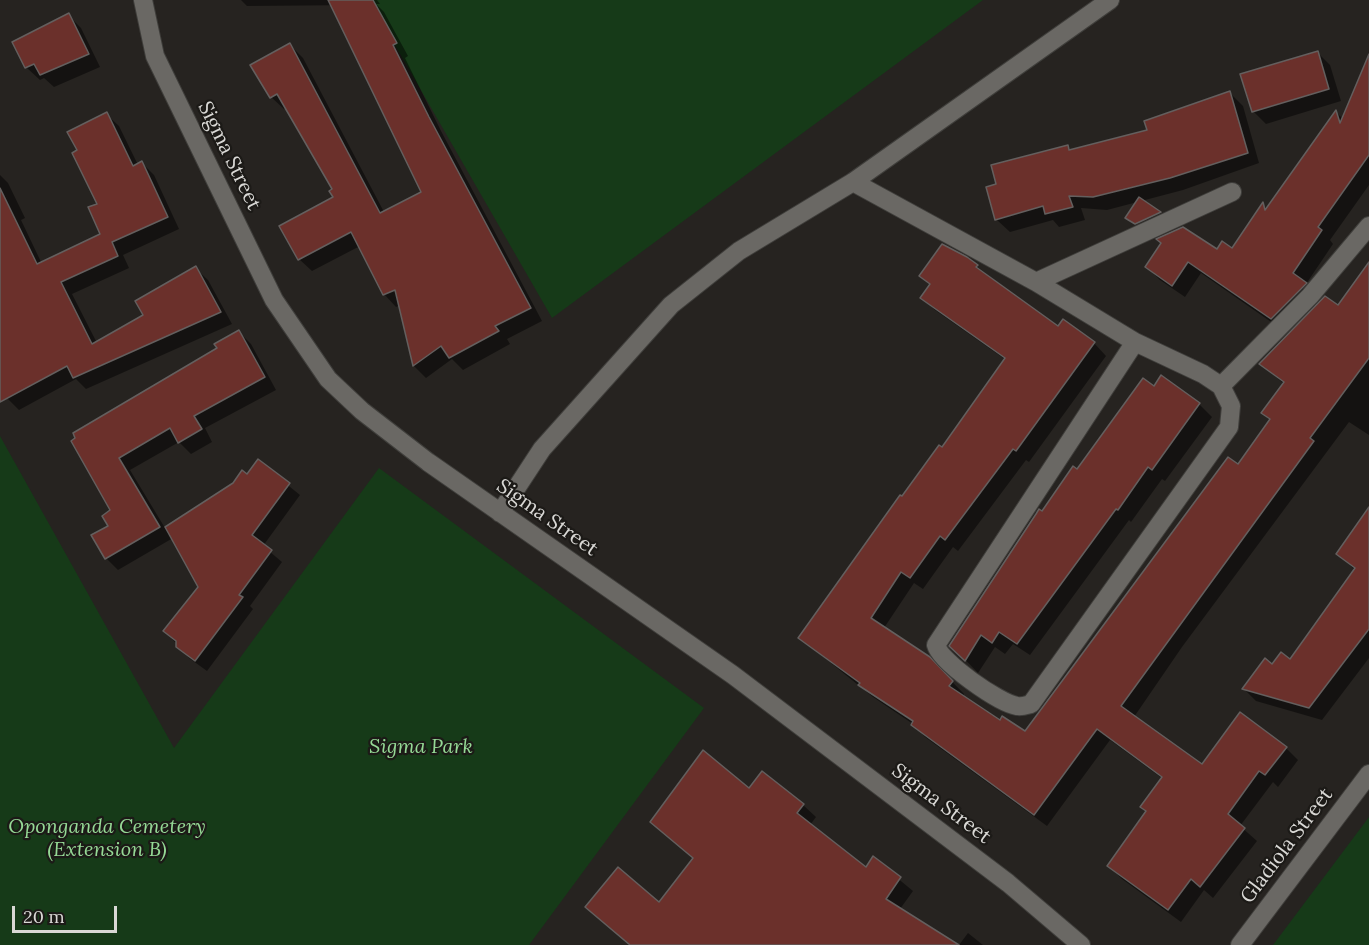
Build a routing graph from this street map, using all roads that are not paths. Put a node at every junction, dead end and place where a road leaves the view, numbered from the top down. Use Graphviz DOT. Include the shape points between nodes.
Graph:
graph roads {
  1 [pos="143,0"];
  2 [pos="1110,0"];
  3 [pos="853,182"];
  4 [pos="1232,192"];
  5 [pos="1369,226"];
  6 [pos="1036,282"];
  7 [pos="1135,342"];
  8 [pos="1221,386"];
  9 [pos="500,513"];
  10 [pos="1369,774"];
  11 [pos="1081,945"];
  12 [pos="1240,945"];
  1 -- 9 [label="street, Sigma Street" via="155,56 274,300 303,345 328,379 362,411"];
  2 -- 3 [label="street"];
  3 -- 6 [label="street"];
  3 -- 9 [label="street" via="739,251 671,305 542,449"];
  4 -- 6 [label="street"];
  5 -- 8 [label="street" via="1310,296"];
  6 -- 7 [label="street"];
  7 -- 8 [label="street"];
  7 -- 8 [label="street" via="936,645 942,657 999,699 1019,707 1031,705 1229,427 1231,406"];
  9 -- 11 [label="street, Sigma Street" via="733,675 1008,883"];
  10 -- 12 [label="street, Gladiola Street"];
}
